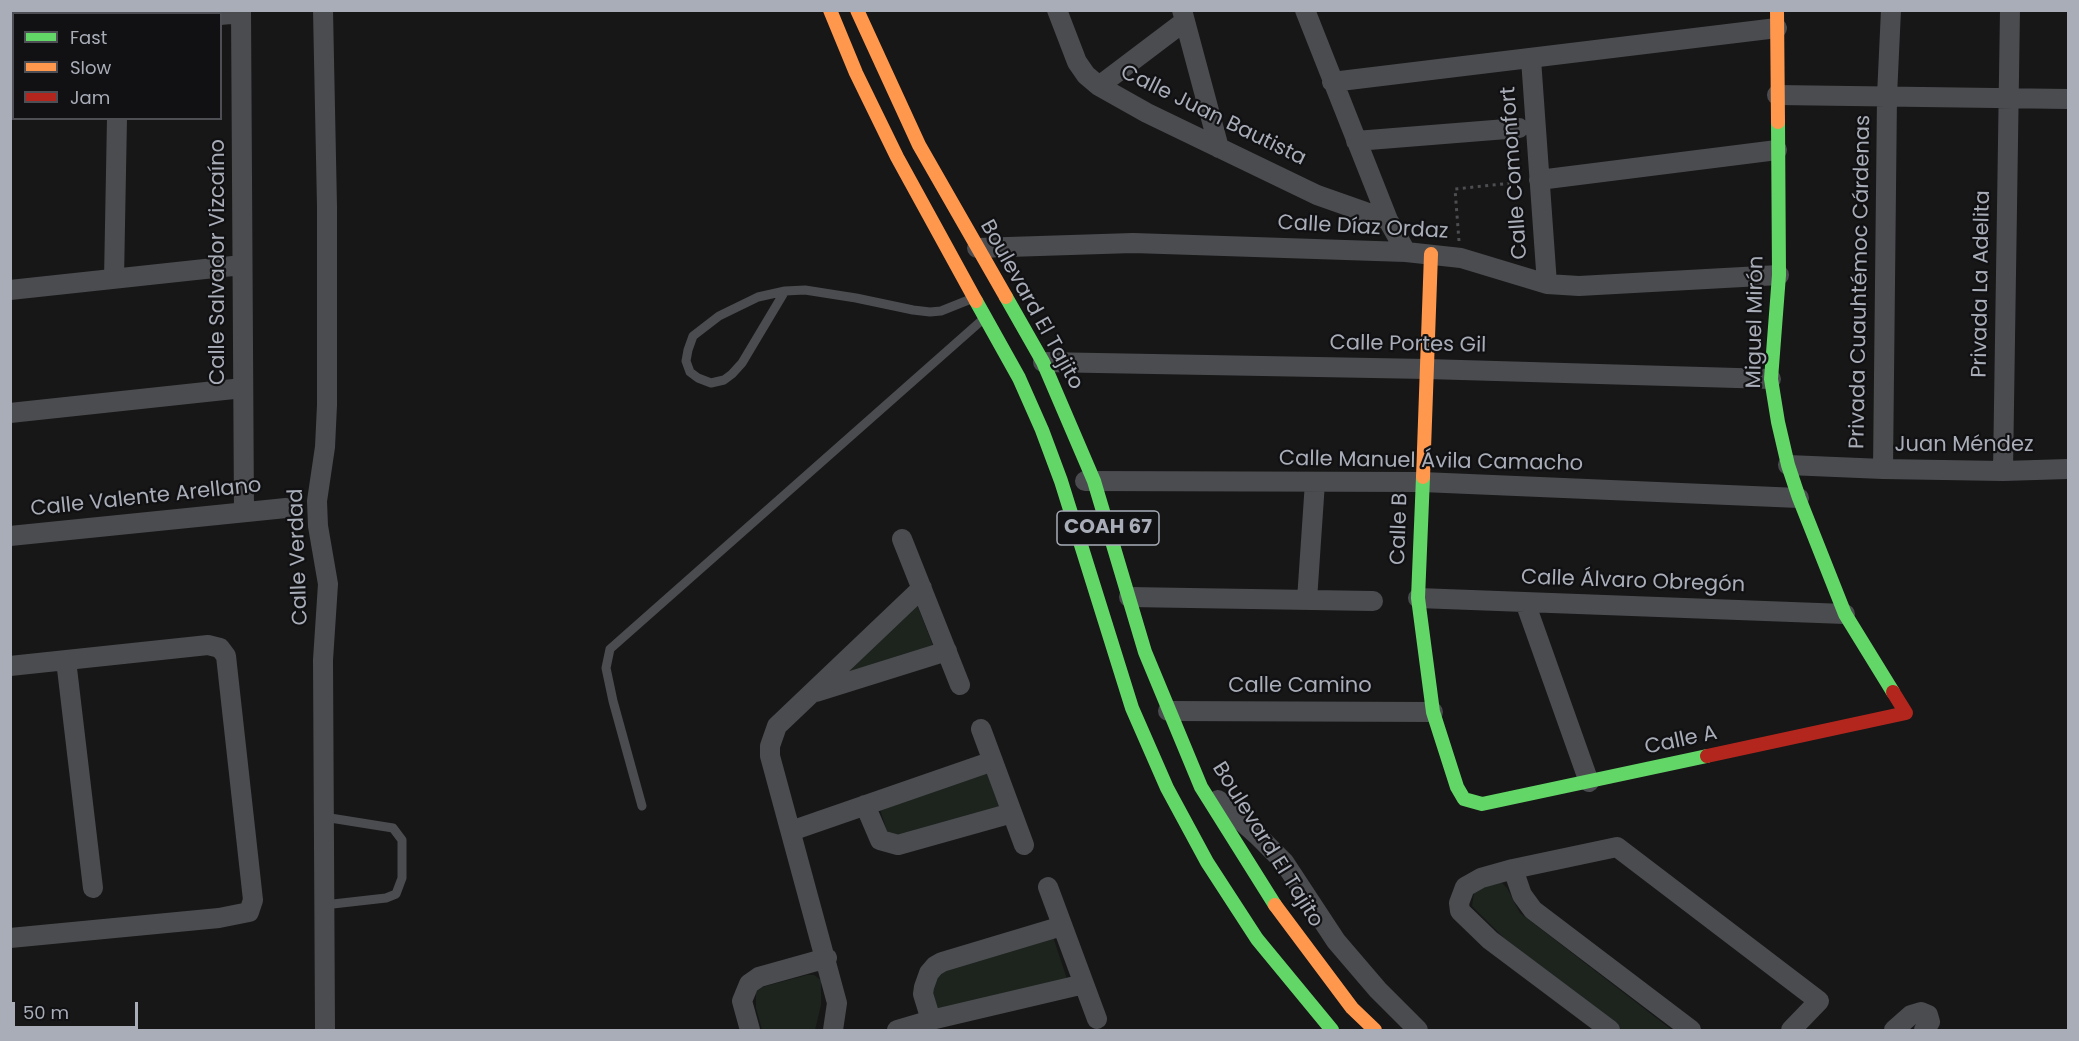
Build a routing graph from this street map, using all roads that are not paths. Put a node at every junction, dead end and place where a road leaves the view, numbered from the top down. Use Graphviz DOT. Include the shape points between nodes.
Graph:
graph roads {
  1 [pos="323,10"];
  2 [pos="830,10"];
  3 [pos="857,10"];
  4 [pos="1057,10"];
  5 [pos="1305,10"];
  6 [pos="1891,10"];
  7 [pos="2010,10"];
  8 [pos="241,12"];
  9 [pos="222,15"];
  10 [pos="1183,16"];
  11 [pos="1777,19"];
  12 [pos="1531,59"];
  13 [pos="1332,82"];
  14 [pos="1099,86"];
  15 [pos="1777,94"];
  16 [pos="1887,96"];
  17 [pos="2009,98"];
  18 [pos="2068,99"];
  19 [pos="117,120"];
  20 [pos="1519,128"];
  21 [pos="1356,141"];
  22 [pos="1219,148"];
  23 [pos="1777,150"];
  24 [pos="1539,180"];
  25 [pos="1388,220"];
  26 [pos="977,249"];
  27 [pos="1406,252"];
  28 [pos="1431,254"];
  29 [pos="242,265"];
  30 [pos="1779,275"];
  31 [pos="114,279"];
  32 [pos="1547,284"];
  33 [pos="10,290"];
  34 [pos="785,291"];
  35 [pos="974,297"];
  36 [pos="985,317"];
  37 [pos="1044,362"];
  38 [pos="1426,369"];
  39 [pos="1771,379"];
  40 [pos="243,388"];
  41 [pos="10,413"];
  42 [pos="1788,465"];
  43 [pos="1883,469"];
  44 [pos="2068,469"];
  45 [pos="2003,471"];
  46 [pos="1061,481"];
  47 [pos="1094,481"];
  48 [pos="1315,482"];
  49 [pos="1422,482"];
  50 [pos="1799,498"];
  51 [pos="286,508"];
  52 [pos="244,512"];
  53 [pos="10,536"];
  54 [pos="902,539"];
  55 [pos="922,588"];
  56 [pos="1129,597"];
  57 [pos="1418,598"];
  58 [pos="1307,600"];
  59 [pos="1372,601"];
  60 [pos="1525,602"];
  61 [pos="1845,615"];
  62 [pos="947,651"];
  63 [pos="66,660"];
  64 [pos="10,666"];
  65 [pos="960,685"];
  66 [pos="811,693"];
  67 [pos="1168,711"];
  68 [pos="1433,712"];
  69 [pos="1906,712"];
  70 [pos="981,729"];
  71 [pos="993,761"];
  72 [pos="1589,783"];
  73 [pos="1201,787"];
  74 [pos="1464,800"];
  75 [pos="865,805"];
  76 [pos="642,806"];
  77 [pos="1012,813"];
  78 [pos="324,817"];
  79 [pos="791,831"];
  80 [pos="1024,845"];
  81 [pos="1513,869"];
  82 [pos="1048,887"];
  83 [pos="93,888"];
  84 [pos="324,905"];
  85 [pos="1062,926"];
  86 [pos="10,938"];
  87 [pos="826,958"];
  88 [pos="1084,984"];
  89 [pos="1097,1019"];
  90 [pos="931,1020"];
  91 [pos="325,1030"];
  92 [pos="750,1030"];
  93 [pos="833,1030"];
  94 [pos="897,1030"];
  95 [pos="1332,1030"];
  96 [pos="1375,1030"];
  97 [pos="1418,1030"];
  98 [pos="1610,1030"];
  99 [pos="1691,1030"];
  100 [pos="1791,1030"];
  101 [pos="1894,1030"];
  102 [pos="1924,1030"];
  1 -- 78 [label="street, Calle Verdad" via="327,405 317,501 328,584 323,660"];
  2 -- 35 [label="main road, COAH 67" via="897,157"];
  3 -- 26 [label="main road, Boulevard El Tajito / COAH 67" via="919,145"];
  4 -- 14 [label="street, Calle Juan Bautista" via="1077,62"];
  5 -- 13 [label="street"];
  6 -- 16 [label="street, Privada Cuauhtémoc Cárdenas"];
  7 -- 17 [label="street, Privada La Adelita"];
  8 -- 9 [label="street"];
  8 -- 29 [label="street, Calle Salvador Vizcaíno"];
  10 -- 14 [label="street"];
  10 -- 22 [label="street"];
  11 -- 12 [label="street"];
  11 -- 15 [label="main road, Miguel Mirón"];
  12 -- 13 [label="street"];
  12 -- 24 [label="street, Calle Comonfort"];
  13 -- 21 [label="street"];
  14 -- 22 [label="street, Calle Juan Bautista"];
  15 -- 16 [label="street"];
  15 -- 23 [label="main road, Miguel Mirón"];
  16 -- 17 [label="street"];
  16 -- 43 [label="street, Privada Cuauhtémoc Cárdenas"];
  17 -- 18 [label="street"];
  17 -- 45 [label="street, Privada La Adelita"];
  19 -- 31 [label="street"];
  20 -- 21 [label="street"];
  21 -- 25 [label="street"];
  22 -- 25 [label="street, Calle Juan Bautista" via="1317,195"];
  23 -- 24 [label="street"];
  23 -- 30 [label="main road, Miguel Mirón"];
  24 -- 32 [label="street, Calle Comonfort"];
  25 -- 27 [label="street"];
  26 -- 27 [label="street, Calle Díaz Ordaz" via="1133,243"];
  26 -- 37 [label="main road, Boulevard El Tajito / COAH 67"];
  27 -- 28 [label="street, Calle Díaz Ordaz"];
  28 -- 32 [label="street, Calle Díaz Ordaz" via="1461,258"];
  28 -- 38 [label="main road, Calle B"];
  29 -- 31 [label="street"];
  29 -- 40 [label="street, Calle Salvador Vizcaíno"];
  30 -- 32 [label="street, Calle Díaz Ordaz" via="1579,286"];
  30 -- 39 [label="main road, Miguel Mirón"];
  31 -- 33 [label="street"];
  34 -- 34 [label="lane" via="732,374 711,382 690,372 686,361 693,336 739,306"];
  34 -- 35 [label="lane" via="826,292 930,312"];
  35 -- 36 [label="main road, COAH 67"];
  36 -- 46 [label="main road, COAH 67" via="1019,378"];
  36 -- 76 [label="lane" via="610,649 606,668"];
  37 -- 38 [label="street, Calle Portes Gil"];
  37 -- 47 [label="main road, Boulevard El Tajito / COAH 67"];
  38 -- 39 [label="street, Calle Portes Gil"];
  38 -- 49 [label="main road, Calle B"];
  39 -- 42 [label="main road, Miguel Mirón"];
  40 -- 41 [label="street"];
  40 -- 52 [label="street, Calle Salvador Vizcaíno"];
  42 -- 43 [label="street, Juan Méndez"];
  42 -- 50 [label="main road, Miguel Mirón"];
  43 -- 45 [label="street, Juan Méndez"];
  44 -- 45 [label="street, Juan Méndez"];
  46 -- 47 [label="street, Calle Manuel Ávila Camacho"];
  46 -- 95 [label="main road, COAH 67" via="1132,708 1167,788 1207,862 1257,939"];
  47 -- 48 [label="street, Calle Manuel Ávila Camacho"];
  47 -- 56 [label="main road, Boulevard El Tajito / COAH 67"];
  48 -- 49 [label="street, Calle Manuel Ávila Camacho"];
  48 -- 58 [label="street"];
  49 -- 50 [label="street, Calle Manuel Ávila Camacho"];
  49 -- 57 [label="main road, Calle B"];
  50 -- 61 [label="main road, Miguel Mirón"];
  51 -- 52 [label="street, Calle Valente Arellano"];
  52 -- 53 [label="street, Calle Valente Arellano"];
  54 -- 55 [label="street"];
  55 -- 62 [label="street"];
  55 -- 66 [label="street"];
  56 -- 58 [label="street"];
  56 -- 67 [label="main road, Boulevard El Tajito / COAH 67"];
  57 -- 60 [label="street, Calle Álvaro Obregón"];
  57 -- 68 [label="main road, Calle B"];
  58 -- 59 [label="street"];
  60 -- 61 [label="street, Calle Álvaro Obregón"];
  60 -- 72 [label="street"];
  61 -- 69 [label="main road, Miguel Mirón"];
  62 -- 65 [label="street"];
  62 -- 66 [label="street"];
  63 -- 64 [label="street"];
  63 -- 83 [label="street"];
  63 -- 86 [label="street" via="208,645 220,648 226,656 252,907 249,912 219,918"];
  66 -- 79 [label="street" via="777,726 772,736 770,756"];
  67 -- 68 [label="street, Calle Camino"];
  67 -- 73 [label="main road, Boulevard El Tajito / COAH 67"];
  68 -- 74 [label="main road, Calle B"];
  69 -- 72 [label="main road, Calle A"];
  70 -- 71 [label="street"];
  71 -- 75 [label="street"];
  71 -- 77 [label="street"];
  72 -- 74 [label="main road, Calle A" via="1482,804"];
  73 -- 96 [label="main road, Boulevard El Tajito / COAH 67" via="1275,905 1352,1008"];
  73 -- 97 [label="street" via="1284,862 1336,941"];
  75 -- 77 [label="street" via="880,840 898,845"];
  75 -- 79 [label="street"];
  77 -- 80 [label="street"];
  78 -- 84 [label="street, Calle Verdad"];
  78 -- 84 [label="lane" via="393,828 402,840 402,878 396,894 386,898"];
  79 -- 87 [label="street"];
  81 -- 98 [label="street" via="1465,886 1460,895 1460,911 1490,940"];
  81 -- 99 [label="street" via="1522,895 1533,910"];
  81 -- 100 [label="street" via="1617,847 1819,1001"];
  82 -- 85 [label="street"];
  84 -- 91 [label="street, Calle Verdad"];
  85 -- 88 [label="street"];
  85 -- 90 [label="street" via="935,966 923,994"];
  87 -- 92 [label="street" via="749,984 742,1001"];
  87 -- 93 [label="street" via="837,1003"];
  88 -- 89 [label="street"];
  88 -- 90 [label="street"];
  90 -- 94 [label="street"];
  101 -- 102 [label="street" via="1911,1015 1921,1012 1929,1015 1930,1022"];
}
